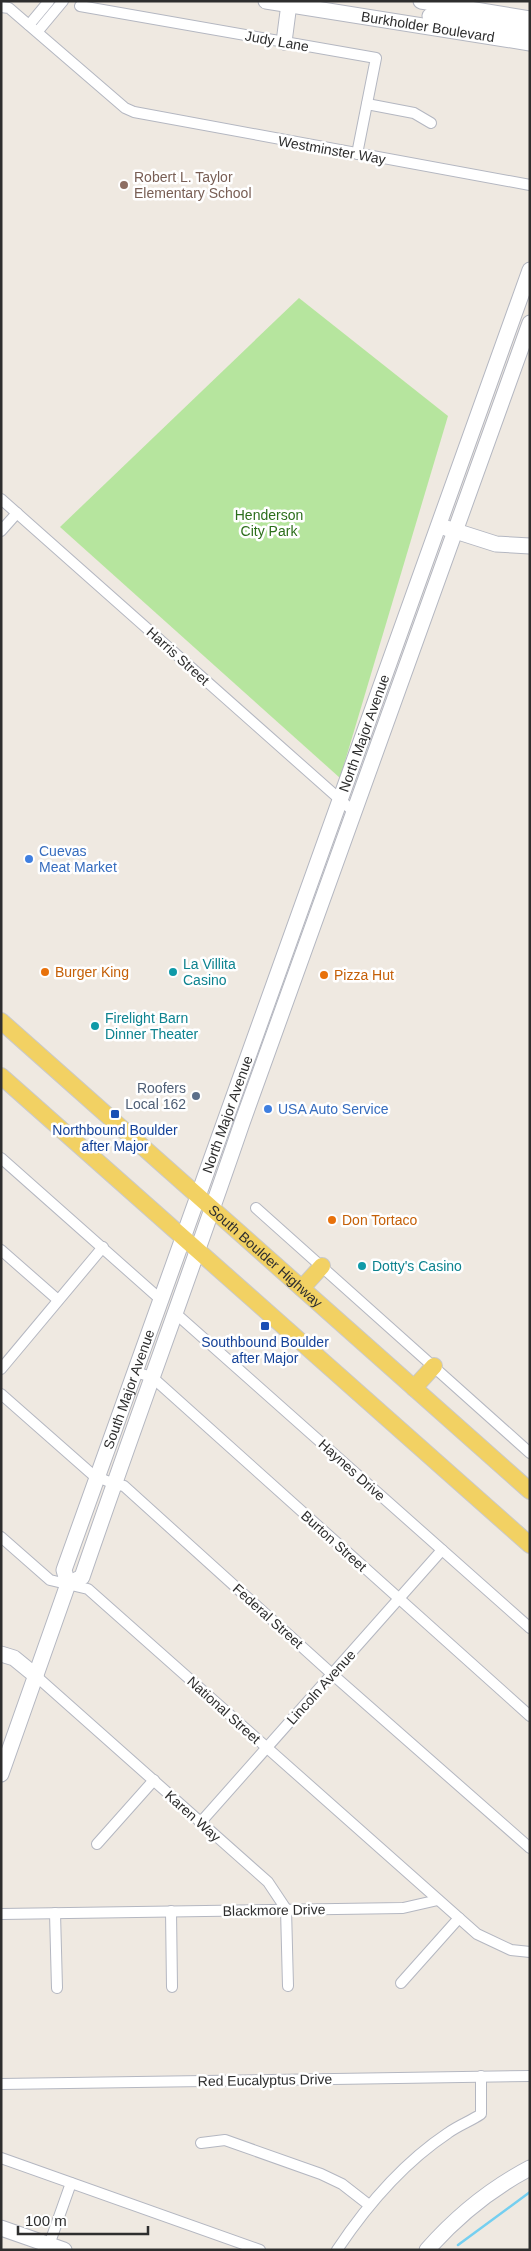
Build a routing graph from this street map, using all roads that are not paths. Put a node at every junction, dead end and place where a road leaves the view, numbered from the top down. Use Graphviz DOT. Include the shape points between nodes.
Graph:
graph roads {
  1 [pos="49,1"];
  2 [pos="63,1"];
  3 [pos="266,1"];
  4 [pos="421,1"];
  5 [pos="289,4"];
  6 [pos="80,6"];
  7 [pos="1,7"];
  8 [pos="386,19"];
  9 [pos="528,21"];
  10 [pos="29,25"];
  11 [pos="38,31"];
  12 [pos="284,42"];
  13 [pos="530,43"];
  14 [pos="368,104"];
  15 [pos="431,123"];
  16 [pos="357,154"];
  17 [pos="530,185"];
  18 [pos="530,270"];
  19 [pos="530,323"];
  20 [pos="476,421"];
  21 [pos="491,430"];
  22 [pos="1,499"];
  23 [pos="17,513"];
  24 [pos="439,526"];
  25 [pos="1,531"];
  26 [pos="456,532"];
  27 [pos="530,546"];
  28 [pos="374,706"];
  29 [pos="391,711"];
  30 [pos="340,800"];
  31 [pos="354,812"];
  32 [pos="309,884"];
  33 [pos="326,890"];
  34 [pos="274,983"];
  35 [pos="290,990"];
  36 [pos="1,1021"];
  37 [pos="1,1076"];
  38 [pos="1,1158"];
  39 [pos="198,1196"];
  40 [pos="256,1208"];
  41 [pos="213,1209"];
  42 [pos="184,1238"];
  43 [pos="103,1247"];
  44 [pos="1,1250"];
  45 [pos="198,1251"];
  46 [pos="322,1266"];
  47 [pos="302,1288"];
  48 [pos="160,1299"];
  49 [pos="58,1300"];
  50 [pos="174,1312"];
  51 [pos="434,1366"];
  52 [pos="1,1370"];
  53 [pos="135,1372"];
  54 [pos="152,1378"];
  55 [pos="414,1388"];
  56 [pos="1,1394"];
  57 [pos="530,1453"];
  58 [pos="97,1477"];
  59 [pos="114,1484"];
  60 [pos="530,1491"];
  61 [pos="1,1537"];
  62 [pos="530,1545"];
  63 [pos="442,1550"];
  64 [pos="68,1584"];
  65 [pos="398,1599"];
  66 [pos="530,1628"];
  67 [pos="1,1654"];
  68 [pos="332,1674"];
  69 [pos="36,1676"];
  70 [pos="530,1716"];
  71 [pos="266,1748"];
  72 [pos="2,1770"];
  73 [pos="154,1780"];
  74 [pos="200,1823"];
  75 [pos="98,1844"];
  76 [pos="530,1848"];
  77 [pos="438,1900"];
  78 [pos="286,1909"];
  79 [pos="171,1911"];
  80 [pos="55,1913"];
  81 [pos="1,1914"];
  82 [pos="459,1918"];
  83 [pos="530,1952"];
  84 [pos="401,1983"];
  85 [pos="288,1986"];
  86 [pos="172,1987"];
  87 [pos="57,1988"];
  88 [pos="481,2076"];
  89 [pos="530,2076"];
  90 [pos="1,2084"];
  91 [pos="201,2143"];
  92 [pos="1,2158"];
  93 [pos="530,2168"];
  94 [pos="71,2183"];
  95 [pos="369,2205"];
  96 [pos="1,2228"];
  97 [pos="49,2244"];
  98 [pos="64,2250"];
  99 [pos="260,2250"];
  100 [pos="337,2250"];
  101 [pos="427,2250"];
  1 -- 10 [label="street"];
  2 -- 11 [label="street"];
  3 -- 5 [label="street, Burkholder Boulevard"];
  4 -- 9 [label="street, Burkholder Boulevard"];
  5 -- 8 [label="street, Burkholder Boulevard"];
  5 -- 12 [label="street"];
  6 -- 12 [label="street, Judy Lane"];
  7 -- 10 [label="street" via="9,8"];
  8 -- 9 [label="street" via="413,14"];
  8 -- 13 [label="street, Burkholder Boulevard"];
  10 -- 11 [label="street"];
  11 -- 16 [label="street, Westminster Way" via="125,108 134,112"];
  12 -- 14 [label="street, Judy Lane" via="376,58"];
  14 -- 15 [label="street" via="414,113"];
  14 -- 16 [label="street, Judy Lane"];
  16 -- 17 [label="street, Westminster Way"];
  18 -- 20 [label="street, North Major Avenue"];
  19 -- 21 [label="street, North Major Avenue"];
  20 -- 21 [label="street"];
  20 -- 24 [label="street, North Major Avenue"];
  21 -- 26 [label="street, North Major Avenue"];
  22 -- 23 [label="street, Harris Street"];
  23 -- 25 [label="street"];
  23 -- 30 [label="street, Harris Street"];
  24 -- 26 [label="street"];
  24 -- 28 [label="street, North Major Avenue"];
  26 -- 27 [label="street" via="496,544"];
  26 -- 29 [label="street, North Major Avenue"];
  28 -- 29 [label="street"];
  28 -- 30 [label="street, North Major Avenue"];
  29 -- 31 [label="street, North Major Avenue"];
  30 -- 31 [label="street, Harris Street"];
  30 -- 32 [label="street, North Major Avenue"];
  31 -- 33 [label="street, North Major Avenue"];
  32 -- 33 [label="street"];
  32 -- 34 [label="street, North Major Avenue"];
  33 -- 35 [label="street, North Major Avenue"];
  34 -- 35 [label="street"];
  34 -- 39 [label="street, North Major Avenue"];
  35 -- 41 [label="street, North Major Avenue"];
  36 -- 39 [label="main road, South Boulder Highway"];
  37 -- 42 [label="main road"];
  38 -- 43 [label="street"];
  39 -- 41 [label="main road, South Boulder Highway"];
  39 -- 42 [label="street, South Major Avenue"];
  40 -- 46 [label="street"];
  41 -- 45 [label="street, South Major Avenue"];
  41 -- 47 [label="main road, South Boulder Highway"];
  42 -- 45 [label="main road"];
  42 -- 48 [label="street, South Major Avenue"];
  43 -- 48 [label="street"];
  43 -- 49 [label="street"];
  44 -- 49 [label="street"];
  45 -- 50 [label="street, South Major Avenue"];
  45 -- 62 [label="main road"];
  46 -- 47 [label="main road"];
  46 -- 51 [label="street"];
  47 -- 55 [label="main road, South Boulder Highway"];
  48 -- 53 [label="street, South Major Avenue"];
  49 -- 52 [label="street"];
  50 -- 54 [label="street, South Major Avenue"];
  50 -- 63 [label="street, Haynes Drive"];
  51 -- 55 [label="main road"];
  51 -- 57 [label="street"];
  53 -- 54 [label="street, Burton Street"];
  53 -- 58 [label="street, South Major Avenue"];
  54 -- 59 [label="street, South Major Avenue"];
  54 -- 65 [label="street, Burton Street"];
  55 -- 60 [label="main road, South Boulder Highway"];
  56 -- 58 [label="street, Federal Street"];
  58 -- 59 [label="street, Federal Street"];
  58 -- 64 [label="street, South Major Avenue" via="64,1570"];
  59 -- 64 [label="street, South Major Avenue" via="82,1576"];
  59 -- 68 [label="street, Federal Street" via="124,1486"];
  61 -- 64 [label="street, National Street" via="50,1580"];
  63 -- 65 [label="street, Lincoln Avenue"];
  63 -- 66 [label="street, Haynes Drive"];
  64 -- 69 [label="street, South Major Avenue"];
  64 -- 71 [label="street, National Street" via="88,1589"];
  65 -- 68 [label="street, Lincoln Avenue"];
  65 -- 70 [label="street, Burton Street"];
  67 -- 69 [label="street" via="14,1658"];
  68 -- 71 [label="street, Lincoln Avenue"];
  68 -- 76 [label="street, Federal Street"];
  69 -- 72 [label="street, South Major Avenue"];
  69 -- 73 [label="street, Karen Way"];
  71 -- 74 [label="street, Lincoln Avenue"];
  71 -- 77 [label="street, National Street"];
  73 -- 74 [label="street, Karen Way"];
  73 -- 75 [label="street"];
  74 -- 78 [label="street, Karen Way" via="268,1882"];
  77 -- 78 [label="street, Blackmore Drive" via="403,1908"];
  77 -- 82 [label="street"];
  78 -- 79 [label="street, Blackmore Drive"];
  78 -- 85 [label="street"];
  79 -- 80 [label="street, Blackmore Drive"];
  79 -- 86 [label="street"];
  80 -- 81 [label="street, Blackmore Drive"];
  80 -- 87 [label="street"];
  82 -- 83 [label="street" via="477,1934 502,1946"];
  82 -- 84 [label="street"];
  88 -- 89 [label="street, Red Eucalyptus Drive"];
  88 -- 90 [label="street, Red Eucalyptus Drive"];
  88 -- 95 [label="street" via="481,2114 424,2151"];
  91 -- 95 [label="street" via="225,2140 322,2174 342,2184"];
  92 -- 94 [label="street"];
  93 -- 101 [label="street" via="484,2196"];
  94 -- 97 [label="street"];
  94 -- 99 [label="street"];
  95 -- 100 [label="street"];
  96 -- 97 [label="street"];
  97 -- 98 [label="street"];
}
